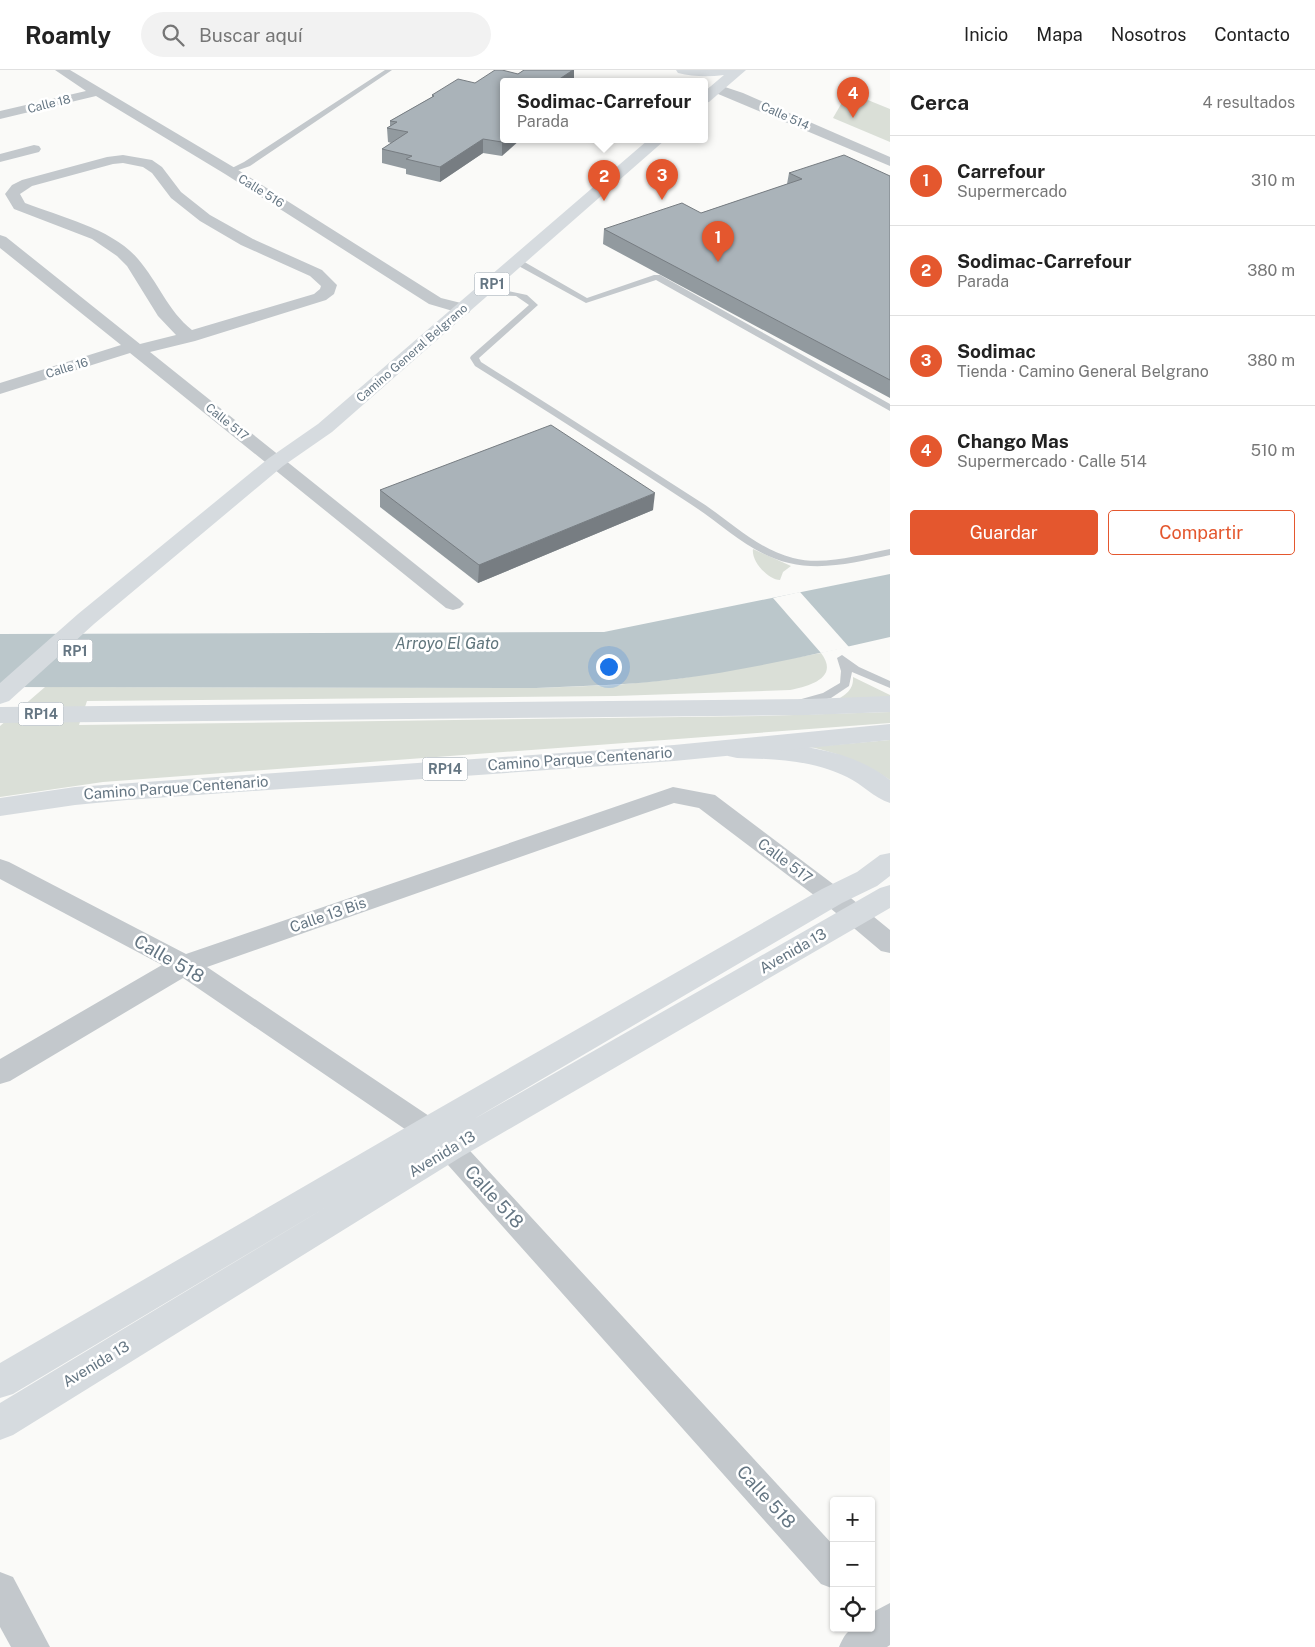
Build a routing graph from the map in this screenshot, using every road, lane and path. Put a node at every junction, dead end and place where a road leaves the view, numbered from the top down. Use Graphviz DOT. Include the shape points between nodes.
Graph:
graph roads {
  1 [pos="61,70"];
  2 [pos="389,70"];
  3 [pos="682,70"];
  4 [pos="728,70"];
  5 [pos="739,70"];
  6 [pos="697,78"];
  7 [pos="708,84"];
  8 [pos="716,88"];
  9 [pos="97,92"];
  10 [pos="708,95"];
  11 [pos="0,115"];
  12 [pos="654,143"];
  13 [pos="34,150"];
  14 [pos="0,158"];
  15 [pos="890,162"];
  16 [pos="230,171"];
  17 [pos="0,240"];
  18 [pos="518,262"];
  19 [pos="481,293"];
  20 [pos="463,309"];
  21 [pos="189,337"];
  22 [pos="135,349"];
  23 [pos="0,389"];
  24 [pos="890,408"];
  25 [pos="282,466"];
  26 [pos="890,552"];
  27 [pos="453,604"];
  28 [pos="890,685"];
  29 [pos="12,692"];
  30 [pos="890,704"];
  31 [pos="762,708"];
  32 [pos="0,716"];
  33 [pos="890,732"];
  34 [pos="708,750"];
  35 [pos="890,794"];
  36 [pos="673,795"];
  37 [pos="0,807"];
  38 [pos="890,862"];
  39 [pos="0,868"];
  40 [pos="890,895"];
  41 [pos="843,906"];
  42 [pos="890,944"];
  43 [pos="184,965"];
  44 [pos="0,1073"];
  45 [pos="439,1139"];
  46 [pos="0,1382"];
  47 [pos="0,1422"];
  48 [pos="830,1568"];
  49 [pos="0,1590"];
  50 [pos="31,1647"];
  1 -- 9 [label="street, Calle 516"];
  2 -- 16 [label="lane" via="247,164"];
  3 -- 4 [label="main road" via="708,73"];
  3 -- 6 [label="main road, Calle 514"];
  5 -- 8 [label="main road"];
  7 -- 8 [label="main road, Calle 514"];
  8 -- 10 [label="main road"];
  8 -- 15 [label="street, Calle 514"];
  9 -- 11 [label="street, Calle 18"];
  9 -- 16 [label="street, Calle 516"];
  12 -- 18 [label="main road, Camino General Belgrano / RP1"];
  13 -- 14 [label="street"];
  16 -- 20 [label="street, Calle 516" via="435,301"];
  17 -- 22 [label="street, Calle 517"];
  18 -- 19 [label="main road, Camino General Belgrano / RP1"];
  18 -- 24 [label="lane" via="586,301 657,277"];
  19 -- 20 [label="main road, Camino General Belgrano / RP1"];
  19 -- 26 [label="lane" via="520,295 534,305 474,358 478,364 767,552 790,560 811,562 832,562"];
  20 -- 25 [label="main road, Camino General Belgrano / RP1"];
  21 -- 21 [label="street, Calle 16" via="320,297 329,285 316,273 247,242 205,218 176,195 157,170 147,163 123,159 104,161 17,188 12,194 19,206 97,236 123,253 133,263 164,312"];
  21 -- 22 [label="street, Calle 16"];
  22 -- 23 [label="street, Calle 16"];
  22 -- 25 [label="street, Calle 517"];
  25 -- 27 [label="street, Calle 517"];
  25 -- 29 [label="main road, Camino General Belgrano / RP1" via="120,612"];
  25 -- 29 [label="main road, Camino General Belgrano / RP1" via="86,619"];
  28 -- 31 [label="lane" via="855,669 842,658 848,678 838,690 810,701"];
  29 -- 32 [label="main road, Camino General Belgrano / RP1"];
  30 -- 31 [label="main road, RP14"];
  31 -- 32 [label="main road, RP14"];
  33 -- 34 [label="main road, Camino Parque Centenario / RP14"];
  34 -- 35 [label="main road" via="775,751 815,756 858,772"];
  34 -- 37 [label="main road, Camino Parque Centenario / RP14" via="127,790"];
  36 -- 41 [label="street, Calle 517" via="706,801"];
  36 -- 43 [label="street, Calle 13 Bis"];
  38 -- 41 [label="main road, Avenida 13" via="867,879"];
  39 -- 43 [label="street, Calle 518"];
  40 -- 41 [label="main road, Avenida 13"];
  41 -- 42 [label="street, Calle 517"];
  41 -- 45 [label="main road, Avenida 13"];
  43 -- 44 [label="street, Calle 13 Bis"];
  43 -- 45 [label="street, Calle 518"];
  45 -- 46 [label="main road, Avenida 13"];
  45 -- 47 [label="main road, Avenida 13"];
  45 -- 48 [label="street, Calle 518"];
  49 -- 50 [label="street"];
}
